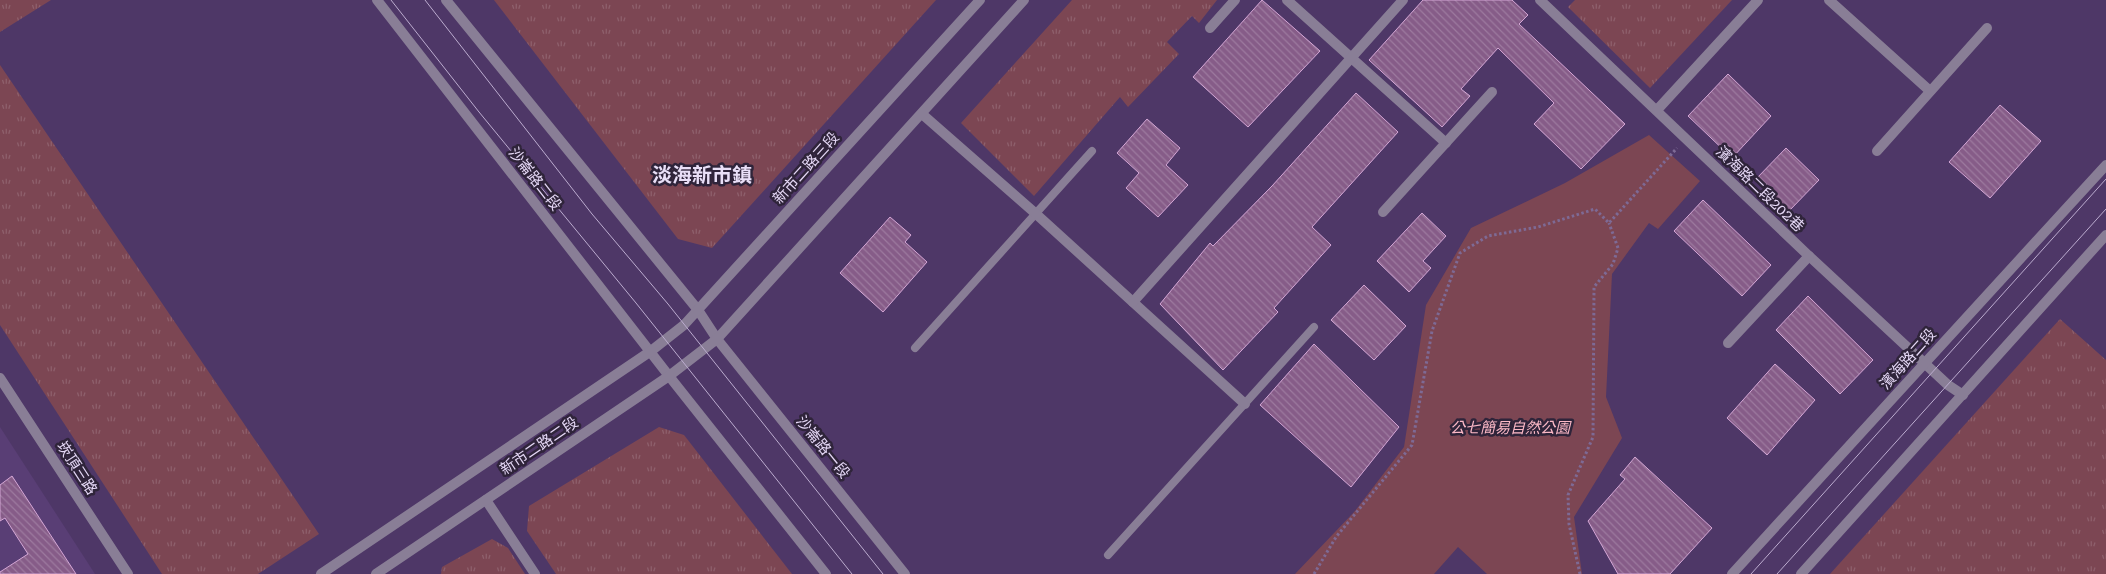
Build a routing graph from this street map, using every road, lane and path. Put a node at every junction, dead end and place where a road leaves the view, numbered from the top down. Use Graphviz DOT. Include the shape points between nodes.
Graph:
graph roads {
  1 [pos="377,0"];
  2 [pos="446,0"];
  3 [pos="980,0"];
  4 [pos="1024,0"];
  5 [pos="1235,0"];
  6 [pos="1287,0"];
  7 [pos="1403,0"];
  8 [pos="1540,0"];
  9 [pos="1758,0"];
  10 [pos="1829,0"];
  11 [pos="1210,28"];
  12 [pos="1987,28"];
  13 [pos="1352,58"];
  14 [pos="1930,91"];
  15 [pos="1492,92"];
  16 [pos="1657,110"];
  17 [pos="922,114"];
  18 [pos="1446,143"];
  19 [pos="1679,145"];
  20 [pos="1092,151"];
  21 [pos="1878,152"];
  22 [pos="2106,165"];
  23 [pos="1383,212"];
  24 [pos="1035,213"];
  25 [pos="1609,224"];
  26 [pos="2106,235"];
  27 [pos="1809,256"];
  28 [pos="1133,302"];
  29 [pos="698,310"];
  30 [pos="1314,328"];
  31 [pos="717,339"];
  32 [pos="1728,343"];
  33 [pos="915,348"];
  34 [pos="651,351"];
  35 [pos="1925,362"];
  36 [pos="669,376"];
  37 [pos="0,378"];
  38 [pos="1963,395"];
  39 [pos="1245,404"];
  40 [pos="486,500"];
  41 [pos="1108,555"];
  42 [pos="128,574"];
  43 [pos="322,574"];
  44 [pos="376,574"];
  45 [pos="535,574"];
  46 [pos="826,574"];
  47 [pos="905,574"];
  48 [pos="1314,574"];
  49 [pos="1580,574"];
  50 [pos="1732,574"];
  51 [pos="1801,574"];
  1 -- 34 [label="street, 沙崙路二段"];
  2 -- 29 [label="street"];
  3 -- 29 [label="street, 新市二路三段"];
  4 -- 17 [label="street"];
  5 -- 11 [label="street"];
  6 -- 13 [label="street"];
  7 -- 13 [label="street"];
  8 -- 16 [label="street, 濱海路二段202巷"];
  9 -- 16 [label="street"];
  10 -- 14 [label="street"];
  12 -- 14 [label="street"];
  13 -- 18 [label="street"];
  13 -- 28 [label="street"];
  14 -- 21 [label="street"];
  15 -- 18 [label="street"];
  16 -- 27 [label="street, 濱海路二段202巷"];
  17 -- 24 [label="street"];
  17 -- 31 [label="street"];
  18 -- 23 [label="street"];
  19 -- 25 [label="path"];
  20 -- 24 [label="lane"];
  22 -- 35 [label="street, 濱海路二段"];
  24 -- 28 [label="street"];
  24 -- 33 [label="lane"];
  25 -- 48 [label="path" via="1595,209 1538,227 1488,236 1460,253 1432,330 1412,445 1336,537"];
  25 -- 49 [label="path" via="1618,248 1613,264 1594,288 1592,438 1568,495 1568,524"];
  26 -- 38 [label="street"];
  27 -- 32 [label="street"];
  27 -- 35 [label="street, 濱海路二段202巷"];
  28 -- 39 [label="street"];
  29 -- 31 [label="street"];
  29 -- 34 [label="street, 新市二路三段"];
  30 -- 39 [label="lane"];
  31 -- 36 [label="street, 新市二路二段"];
  31 -- 47 [label="street, 沙崙路一段"];
  34 -- 36 [label="street, 沙崙路二段"];
  34 -- 43 [label="street, 新市二路二段"];
  35 -- 38 [label="street, 濱海路二段202巷"];
  35 -- 50 [label="street, 濱海路二段"];
  36 -- 40 [label="street, 新市二路二段"];
  36 -- 46 [label="street"];
  37 -- 42 [label="street, 崁頂三路"];
  38 -- 51 [label="street"];
  39 -- 41 [label="lane"];
  40 -- 44 [label="street, 新市二路二段"];
  40 -- 45 [label="street"];
}
